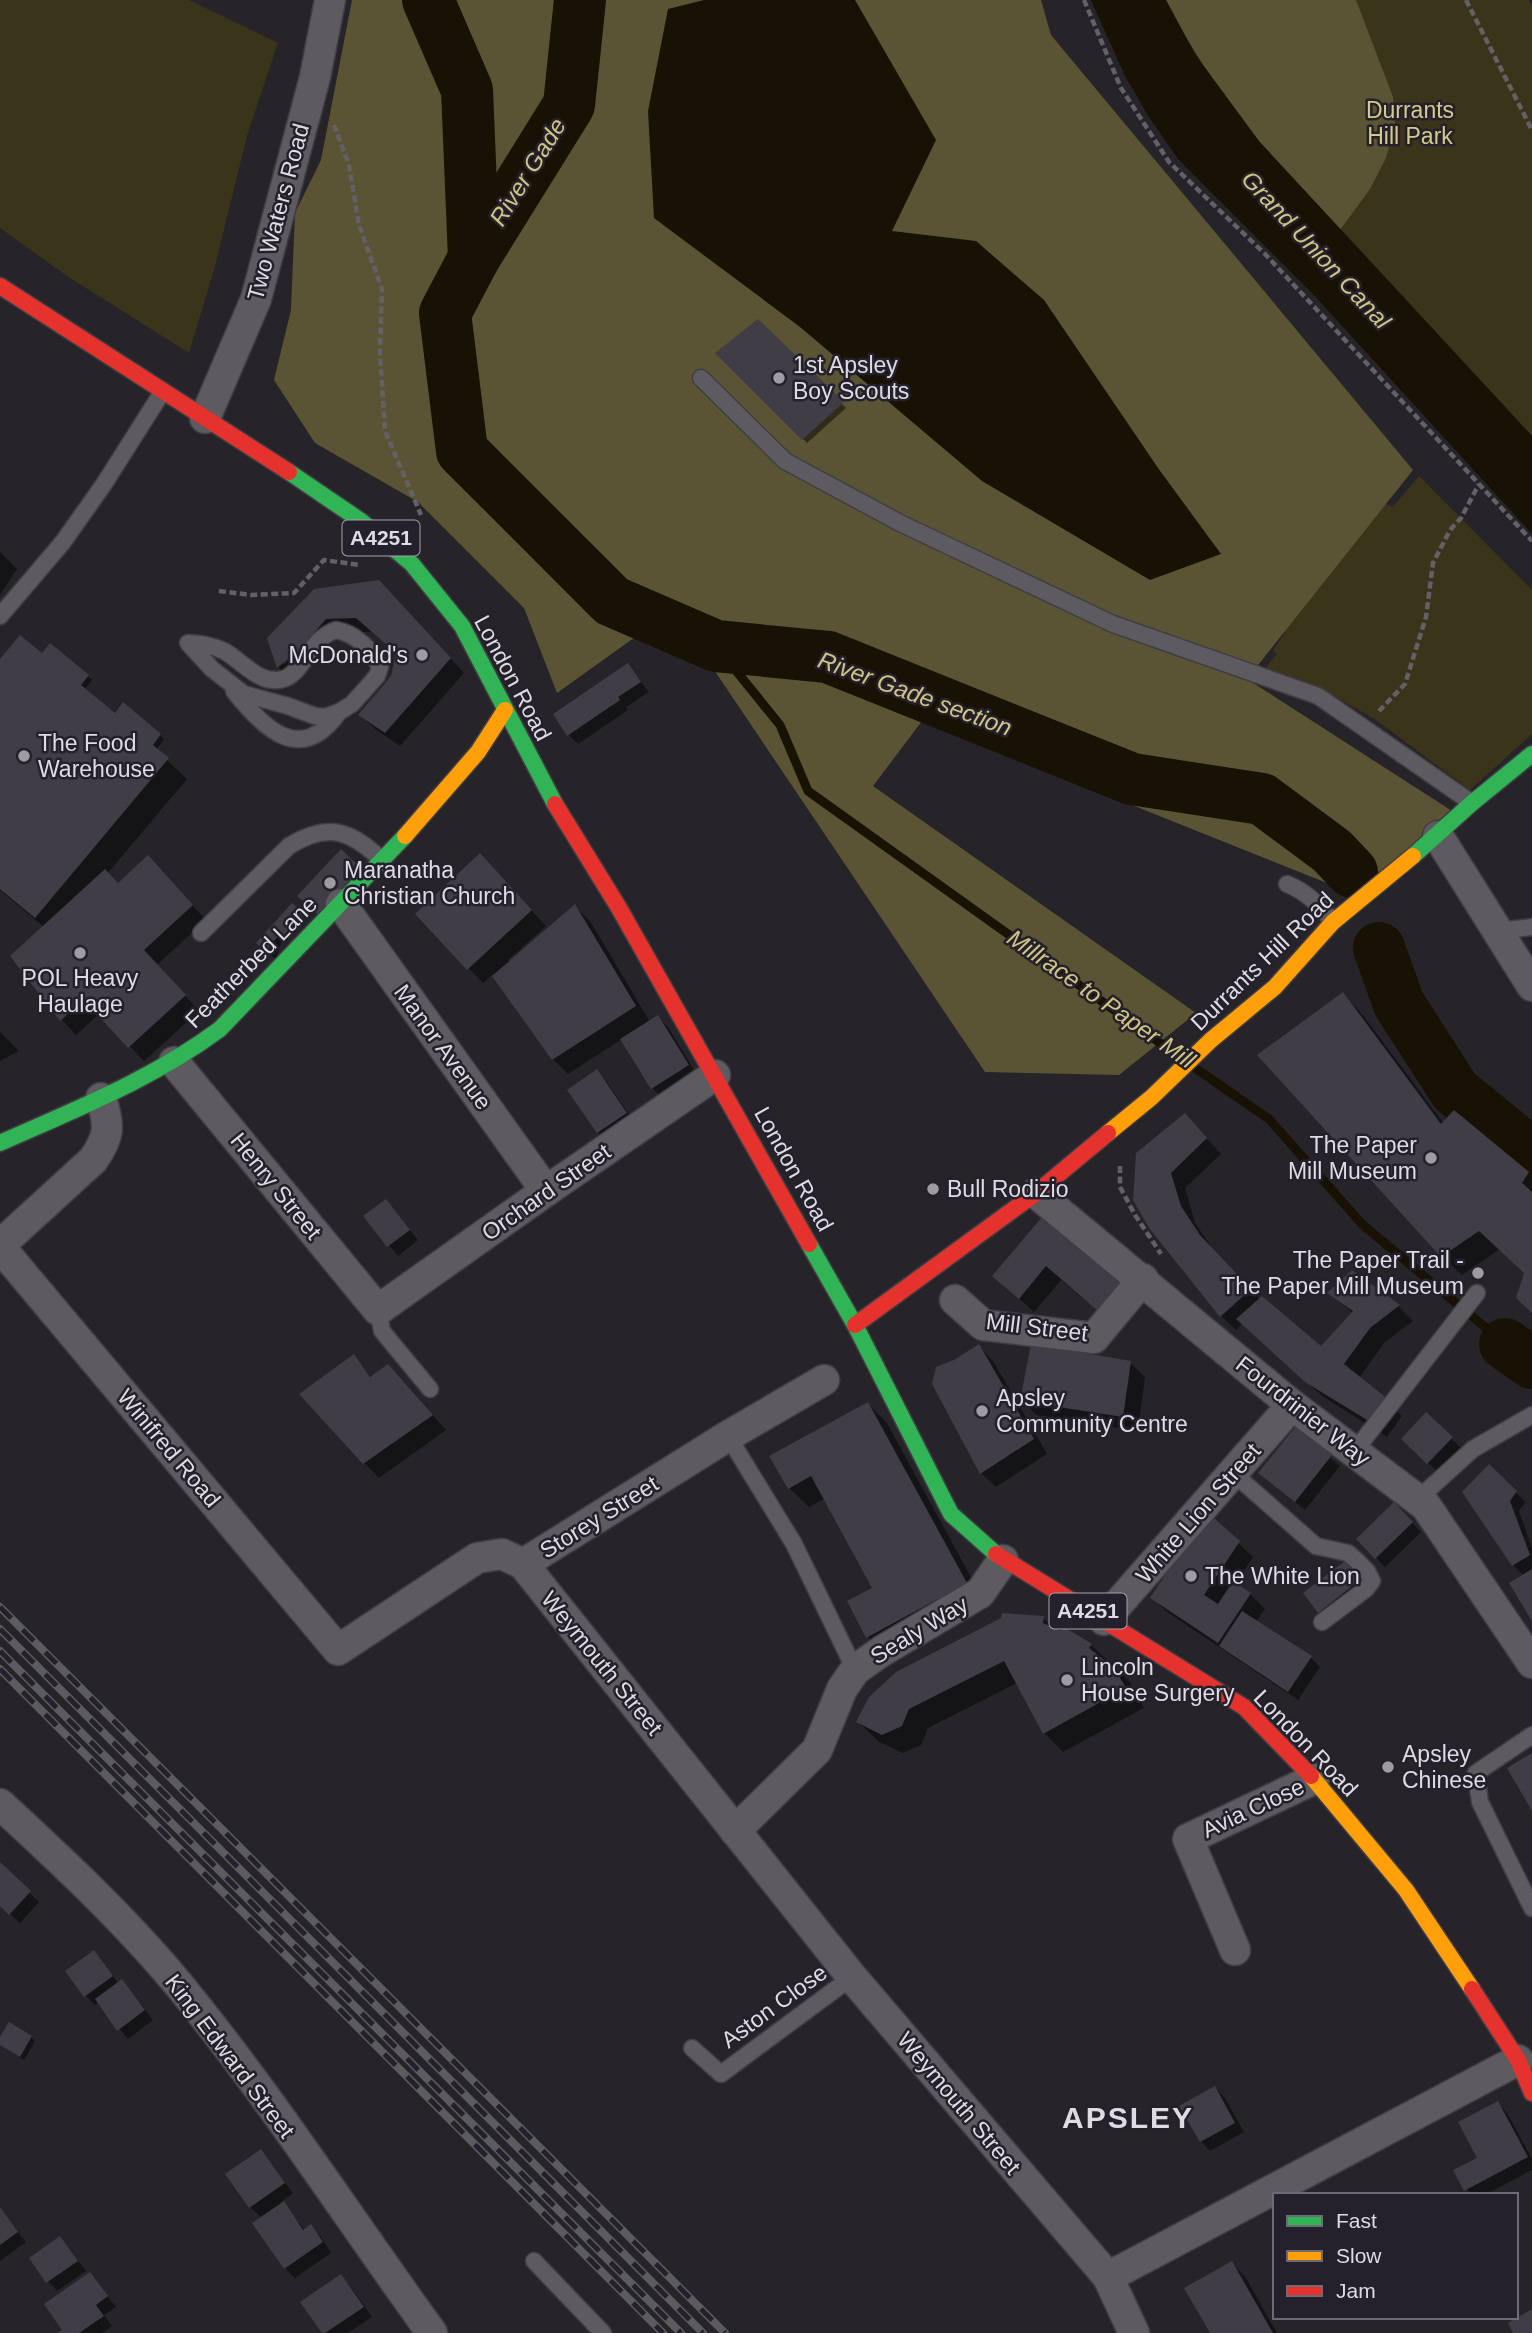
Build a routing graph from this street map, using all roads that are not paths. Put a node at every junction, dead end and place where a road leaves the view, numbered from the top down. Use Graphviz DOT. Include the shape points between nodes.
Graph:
graph roads {
  1 [pos="330,0"];
  2 [pos="0,286"];
  3 [pos="701,378"];
  4 [pos="163,391"];
  5 [pos="205,418"];
  6 [pos="0,616"];
  7 [pos="228,684"];
  8 [pos="505,710"];
  9 [pos="339,712"];
  10 [pos="1532,754"];
  11 [pos="1472,803"];
  12 [pos="1438,836"];
  13 [pos="383,861"];
  14 [pos="1287,884"];
  15 [pos="341,904"];
  16 [pos="1333,922"];
  17 [pos="1532,928"];
  18 [pos="1498,931"];
  19 [pos="201,933"];
  20 [pos="1532,986"];
  21 [pos="174,1062"];
  22 [pos="715,1075"];
  23 [pos="102,1098"];
  24 [pos="0,1143"];
  25 [pos="546,1191"];
  26 [pos="1036,1193"];
  27 [pos="0,1246"];
  28 [pos="1143,1279"];
  29 [pos="1477,1293"];
  30 [pos="955,1300"];
  31 [pos="378,1310"];
  32 [pos="855,1325"];
  33 [pos="824,1380"];
  34 [pos="430,1389"];
  35 [pos="1292,1405"];
  36 [pos="1532,1415"];
  37 [pos="728,1436"];
  38 [pos="1354,1452"];
  39 [pos="1233,1473"];
  40 [pos="1418,1499"];
  41 [pos="1003,1560"];
  42 [pos="523,1564"];
  43 [pos="1104,1620"];
  44 [pos="1322,1622"];
  45 [pos="338,1650"];
  46 [pos="1532,1663"];
  47 [pos="855,1670"];
  48 [pos="1532,1735"];
  49 [pos="1314,1779"];
  50 [pos="0,1804"];
  51 [pos="735,1830"];
  52 [pos="1532,1908"];
  53 [pos="1235,1950"];
  54 [pos="852,1977"];
  55 [pos="692,2048"];
  56 [pos="1525,2057"];
  57 [pos="1532,2093"];
  58 [pos="534,2262"];
  59 [pos="1108,2277"];
  60 [pos="423,2330"];
  61 [pos="603,2333"];
  62 [pos="1134,2333"];
  1 -- 5 [label="street, Two Waters Road" via="315,77 256,299"];
  2 -- 4 [label="main road, London Road / A4251"];
  3 -- 11 [label="lane" via="785,461 900,523 1113,624 1318,696"];
  4 -- 5 [label="main road, London Road / A4251"];
  4 -- 6 [label="lane" via="63,542"];
  5 -- 8 [label="main road, London Road / A4251" via="361,521 412,564 462,626"];
  7 -- 9 [label="lane" via="251,697 315,716"];
  7 -- 9 [label="lane" via="253,715 292,739 321,733"];
  7 -- 9 [label="lane" via="188,643 227,653 262,677 283,679 321,638 344,631 371,651 380,667 352,704"];
  8 -- 13 [label="main road, Featherbed Lane" via="478,752"];
  8 -- 22 [label="main road, London Road / A4251" via="554,803"];
  10 -- 11 [label="main road, Durrants Hill Road"];
  11 -- 12 [label="main road, Durrants Hill Road"];
  12 -- 16 [label="main road, Durrants Hill Road"];
  12 -- 18 [label="street"];
  13 -- 15 [label="main road, Featherbed Lane"];
  13 -- 19 [label="lane" via="363,842 345,834 305,836 289,846"];
  14 -- 16 [label="lane" via="1301,889"];
  15 -- 21 [label="main road, Featherbed Lane" via="228,1021"];
  15 -- 25 [label="street, Manor Avenue"];
  16 -- 26 [label="main road, Durrants Hill Road" via="1275,987"];
  17 -- 18 [label="lane"];
  18 -- 20 [label="street"];
  21 -- 23 [label="main road, Featherbed Lane"];
  21 -- 31 [label="street, Henry Street"];
  22 -- 25 [label="street, Orchard Street"];
  22 -- 32 [label="main road, London Road / A4251"];
  23 -- 24 [label="main road, Featherbed Lane"];
  23 -- 27 [label="street, Winifred Road" via="108,1124 104,1146"];
  25 -- 31 [label="street, Orchard Street"];
  26 -- 28 [label="street, Fourdrinier Way"];
  26 -- 32 [label="main road, Durrants Hill Road"];
  27 -- 45 [label="street, Winifred Road"];
  28 -- 30 [label="street, Mill Street" via="1094,1338 982,1325"];
  28 -- 35 [label="street, Fourdrinier Way"];
  29 -- 38 [label="lane"];
  31 -- 34 [label="lane" via="382,1331"];
  32 -- 41 [label="main road, London Road / A4251" via="951,1514"];
  33 -- 37 [label="street, Storey Street"];
  35 -- 38 [label="street, Fourdrinier Way"];
  35 -- 39 [label="street, White Lion Street"];
  36 -- 40 [label="lane" via="1474,1450"];
  37 -- 42 [label="street, Storey Street"];
  37 -- 47 [label="lane" via="794,1544"];
  38 -- 40 [label="street, Fourdrinier Way"];
  39 -- 43 [label="street, White Lion Street"];
  39 -- 44 [label="lane" via="1316,1546 1348,1553 1367,1571 1372,1581 1366,1589"];
  40 -- 46 [label="street, Fourdrinier Way"];
  41 -- 43 [label="main road, London Road / A4251"];
  41 -- 47 [label="street, Sealy Way" via="980,1593"];
  42 -- 45 [label="street, Storey Street" via="502,1554 477,1558"];
  42 -- 51 [label="street, Weymouth Street"];
  43 -- 49 [label="main road, London Road / A4251" via="1244,1707"];
  47 -- 51 [label="street, Sealy Way" via="842,1689 817,1750"];
  48 -- 52 [label="lane" via="1476,1773 1480,1802"];
  49 -- 53 [label="street, Avia Close" via="1188,1839"];
  49 -- 56 [label="main road, London Road / A4251" via="1406,1891"];
  50 -- 60 [label="street, King Edward Street" via="110,1910 177,1983 222,2039"];
  51 -- 54 [label="street, Weymouth Street"];
  54 -- 55 [label="lane, Aston Close" via="721,2074"];
  54 -- 59 [label="street, Weymouth Street"];
  56 -- 57 [label="main road, London Road / A4251"];
  56 -- 59 [label="street"];
  58 -- 61 [label="lane"];
  59 -- 62 [label="street, Weymouth Street"];
}
